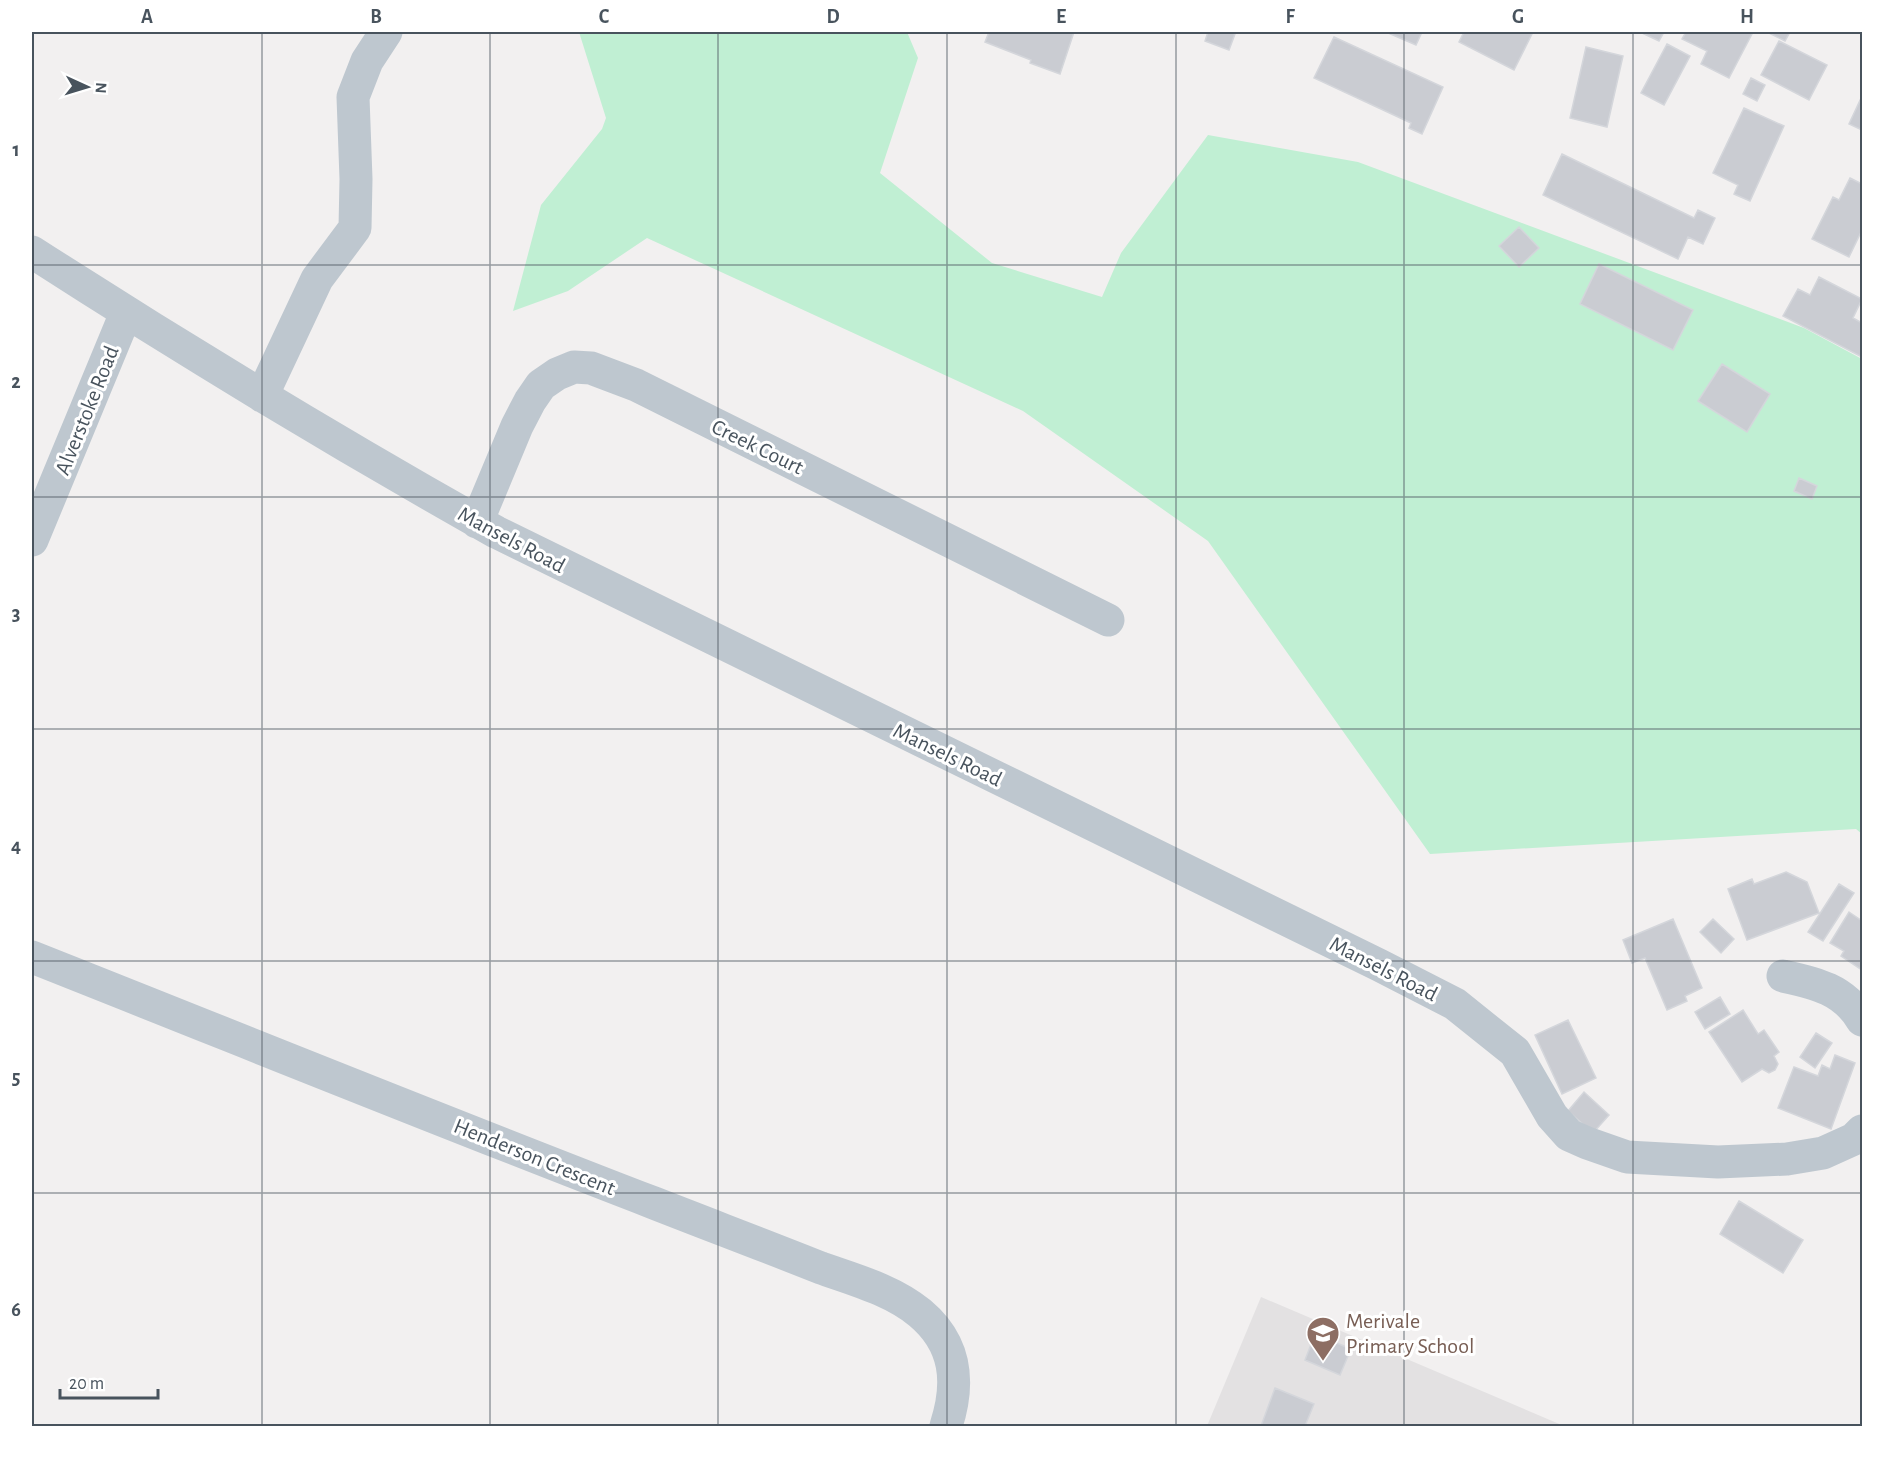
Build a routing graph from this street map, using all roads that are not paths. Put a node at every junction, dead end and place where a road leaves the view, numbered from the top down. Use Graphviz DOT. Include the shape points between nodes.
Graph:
graph roads {
  1 [pos="386,32"];
  2 [pos="32,252"];
  3 [pos="126,313"];
  4 [pos="262,396"];
  5 [pos="477,522"];
  6 [pos="32,540"];
  7 [pos="1108,620"];
  8 [pos="32,957"];
  9 [pos="1784,976"];
  10 [pos="1863,1020"];
  11 [pos="1863,1131"];
  12 [pos="946,1426"];
  1 -- 4 [label="street" via="367,61 353,97 355,228 317,279"];
  2 -- 3 [label="street, Mansels Road"];
  3 -- 4 [label="street, Mansels Road"];
  3 -- 6 [label="street, Alverstoke Road"];
  4 -- 5 [label="street, Mansels Road"];
  5 -- 7 [label="street, Creek Court" via="517,426 541,385 574,367 591,368 636,385"];
  5 -- 11 [label="street, Mansels Road" via="1455,1004 1515,1052 1552,1116 1569,1135 1587,1143 1628,1157 1729,1162 1787,1159 1823,1152"];
  8 -- 12 [label="street, Henderson Crescent" via="893,1296 921,1314 950,1355 955,1394"];
  9 -- 10 [label="street" via="1819,983 1840,995"];
}
